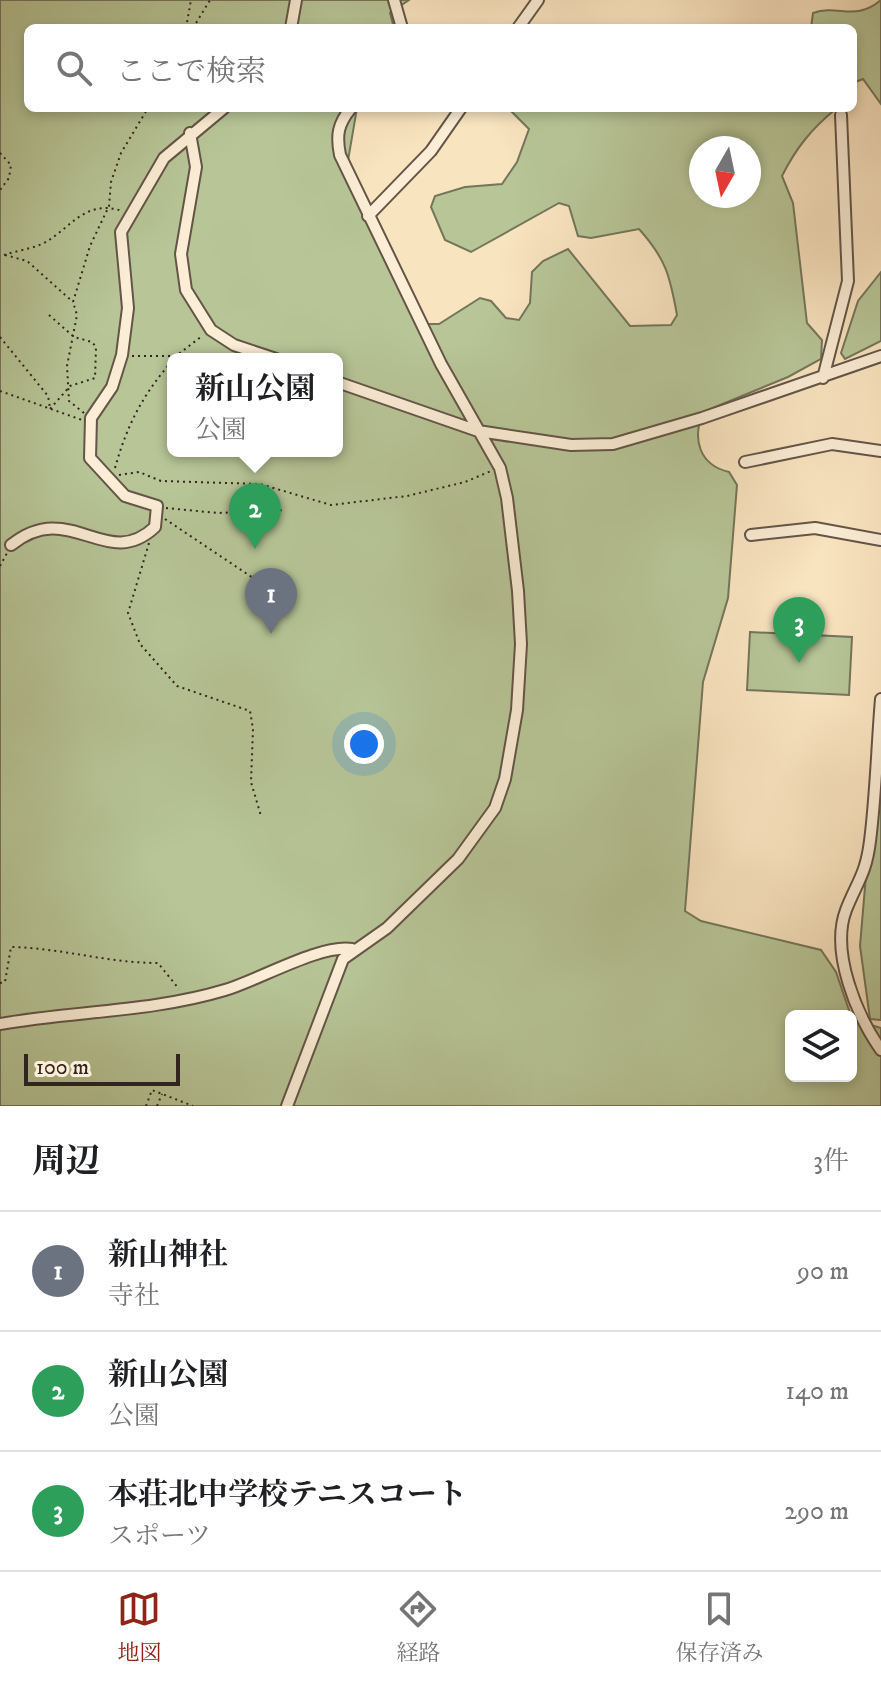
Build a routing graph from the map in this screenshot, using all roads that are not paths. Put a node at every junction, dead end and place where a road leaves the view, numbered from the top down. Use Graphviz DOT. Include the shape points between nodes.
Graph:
graph roads {
  1 [pos="296,0"];
  2 [pos="394,0"];
  3 [pos="538,0"];
  4 [pos="292,24"];
  5 [pos="401,24"];
  6 [pos="521,24"];
  7 [pos="219,112"];
  8 [pos="348,112"];
  9 [pos="458,112"];
  10 [pos="841,115"];
  11 [pos="190,133"];
  12 [pos="368,216"];
  13 [pos="258,353"];
  14 [pos="881,356"];
  15 [pos="823,378"];
  16 [pos="343,384"];
  17 [pos="478,431"];
  18 [pos="881,451"];
  19 [pos="745,462"];
  20 [pos="751,535"];
  21 [pos="881,540"];
  22 [pos="11,545"];
  23 [pos="881,699"];
  24 [pos="352,949"];
  25 [pos="0,1024"];
  26 [pos="881,1050"];
  27 [pos="287,1106"];
  1 -- 4 [label="street"];
  2 -- 5 [label="street"];
  3 -- 6 [label="street"];
  7 -- 11 [label="street"];
  8 -- 12 [label="street" via="336,137"];
  9 -- 12 [label="street" via="431,151"];
  10 -- 15 [label="street" via="848,281"];
  11 -- 13 [label="street" via="196,167 181,254 186,290 211,330"];
  11 -- 22 [label="street" via="164,158 121,232 128,308 122,355 112,387 91,418 90,458 125,496 157,510 155,527 145,536 107,543 68,528 36,529"];
  12 -- 17 [label="street"];
  14 -- 15 [label="street"];
  15 -- 17 [label="street" via="613,444 571,445"];
  16 -- 17 [label="street"];
  17 -- 24 [label="street" via="500,468 515,560 521,644 505,779 495,808 458,859 387,928"];
  18 -- 19 [label="street" via="832,444"];
  20 -- 21 [label="street" via="815,528"];
  23 -- 26 [label="street" via="870,840 861,885 845,913 843,944 861,1021"];
  24 -- 25 [label="street" via="323,952 259,980 187,999"];
  24 -- 27 [label="street" via="325,999"];
}
